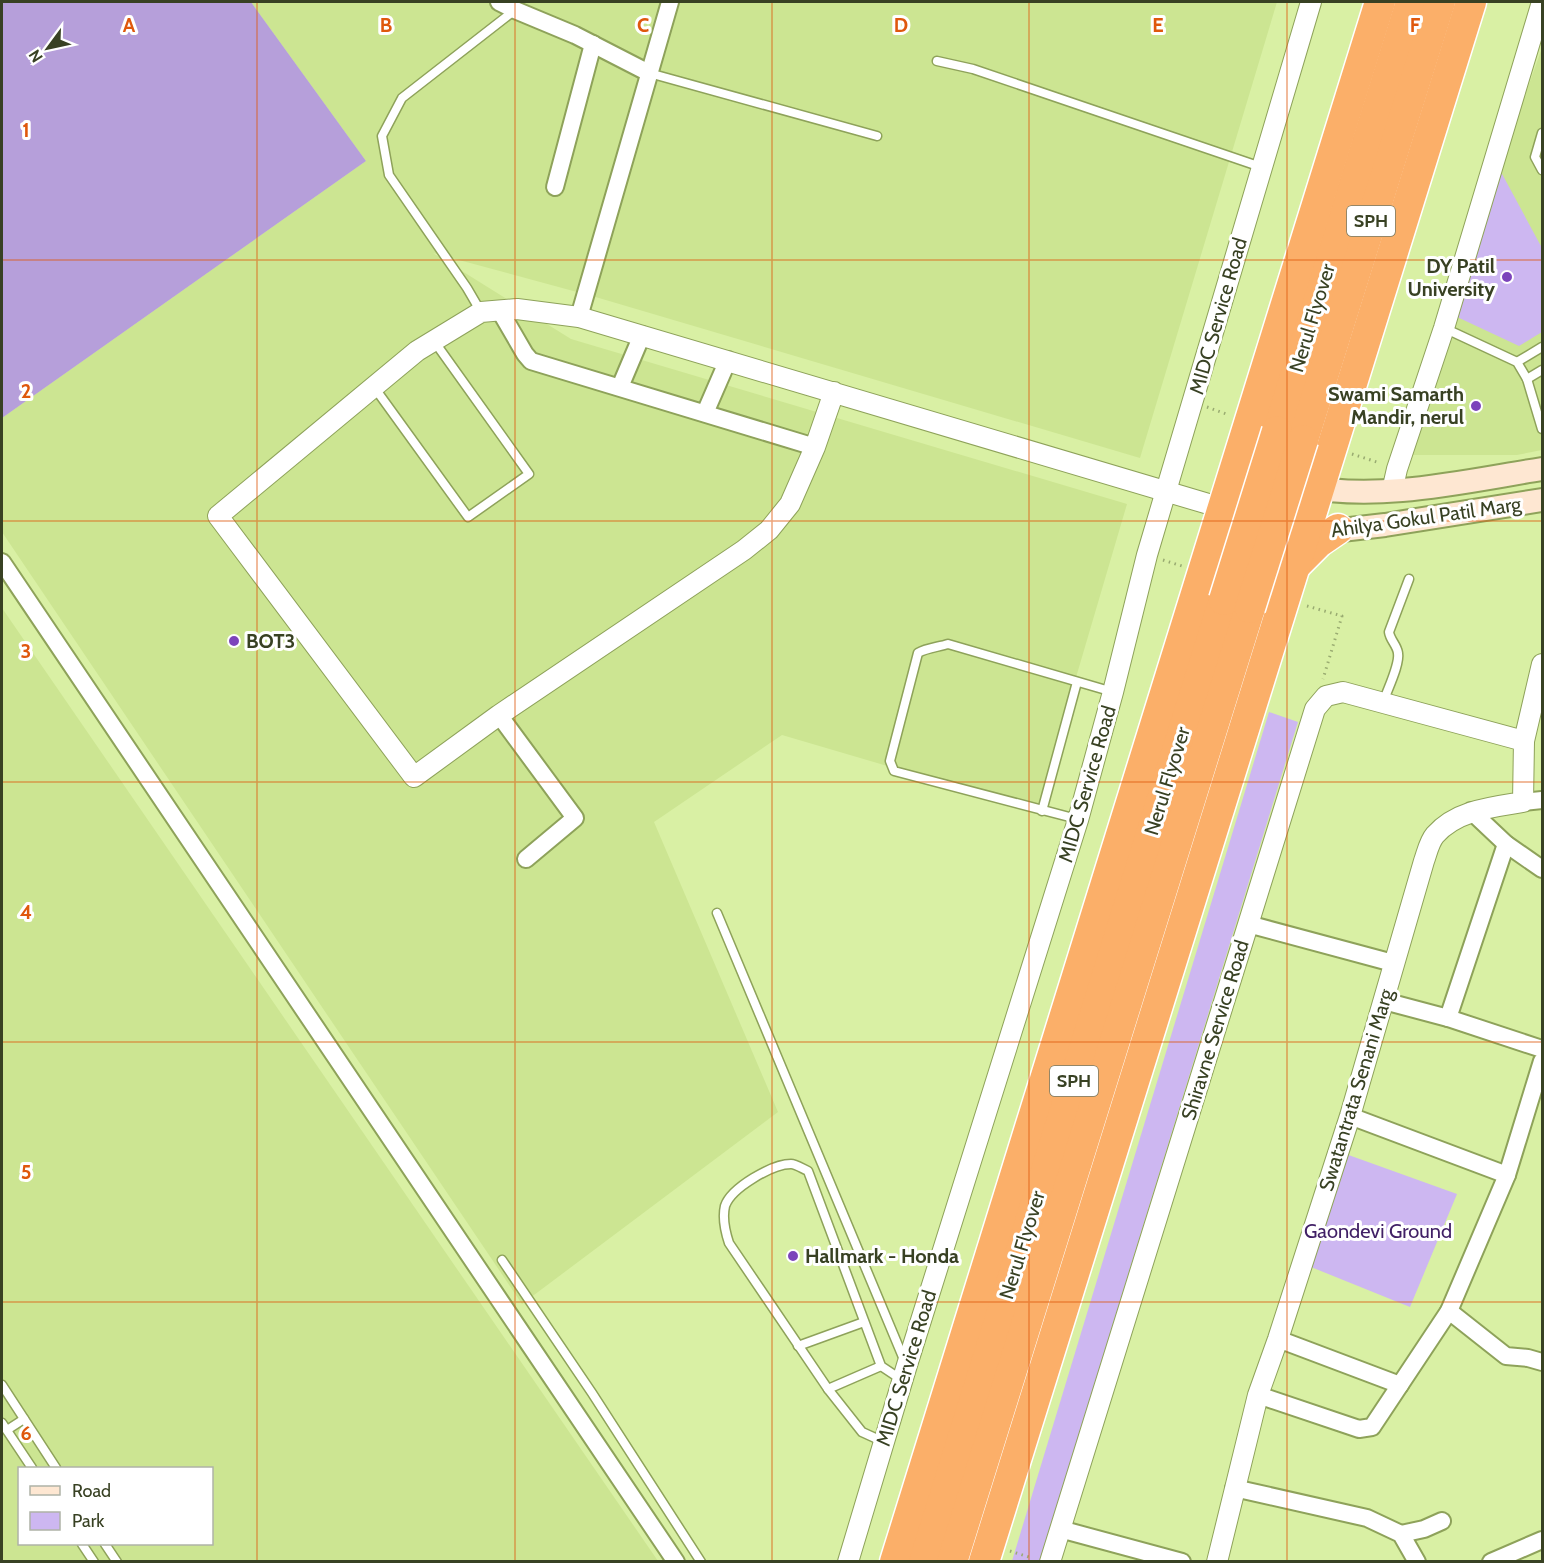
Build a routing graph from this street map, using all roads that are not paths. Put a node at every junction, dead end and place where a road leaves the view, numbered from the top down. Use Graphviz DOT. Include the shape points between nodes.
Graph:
graph roads {
  1 [pos="499,2"];
  2 [pos="670,2"];
  3 [pos="1311,2"];
  4 [pos="1380,2"];
  5 [pos="1411,2"];
  6 [pos="1440,2"];
  7 [pos="1471,2"];
  8 [pos="1542,2"];
  9 [pos="515,10"];
  10 [pos="593,44"];
  11 [pos="937,61"];
  12 [pos="650,73"];
  13 [pos="1542,133"];
  14 [pos="877,136"];
  15 [pos="1262,167"];
  16 [pos="1542,170"];
  17 [pos="555,187"];
  18 [pos="490,311"];
  19 [pos="579,317"];
  20 [pos="1444,328"];
  21 [pos="642,335"];
  22 [pos="434,340"];
  23 [pos="1542,347"];
  24 [pos="728,360"];
  25 [pos="1517,362"];
  26 [pos="1542,370"];
  27 [pos="1527,379"];
  28 [pos="374,386"];
  29 [pos="620,387"];
  30 [pos="834,392"];
  31 [pos="705,413"];
  32 [pos="1542,429"];
  33 [pos="1290,435"];
  34 [pos="815,447"];
  35 [pos="1338,450"];
  36 [pos="1542,470"];
  37 [pos="1166,491"];
  38 [pos="1392,491"];
  39 [pos="1349,492"];
  40 [pos="1316,498"];
  41 [pos="1542,500"];
  42 [pos="1222,507"];
  43 [pos="1338,529"];
  44 [pos="1298,555"];
  45 [pos="2,562"];
  46 [pos="1408,579"];
  47 [pos="1237,604"];
  48 [pos="1542,664"];
  49 [pos="1077,682"];
  50 [pos="1113,692"];
  51 [pos="1383,703"];
  52 [pos="499,715"];
  53 [pos="1524,741"];
  54 [pos="1533,801"];
  55 [pos="1042,811"];
  56 [pos="1471,811"];
  57 [pos="1078,820"];
  58 [pos="1506,844"];
  59 [pos="526,859"];
  60 [pos="1542,869"];
  61 [pos="717,913"];
  62 [pos="1248,924"];
  63 [pos="1393,963"];
  64 [pos="1384,1001"];
  65 [pos="1448,1017"];
  66 [pos="1542,1049"];
  67 [pos="1542,1061"];
  68 [pos="1536,1105"];
  69 [pos="1350,1116"];
  70 [pos="1507,1175"];
  71 [pos="502,1260"];
  72 [pos="1449,1311"];
  73 [pos="864,1322"];
  74 [pos="1278,1339"];
  75 [pos="798,1346"];
  76 [pos="1542,1362"];
  77 [pos="881,1366"];
  78 [pos="904,1373"];
  79 [pos="2,1385"];
  80 [pos="1400,1385"];
  81 [pos="828,1389"];
  82 [pos="1258,1395"];
  83 [pos="24,1419"];
  84 [pos="4,1427"];
  85 [pos="884,1442"];
  86 [pos="31,1467"];
  87 [pos="55,1467"];
  88 [pos="1234,1488"];
  89 [pos="1442,1521"];
  90 [pos="1060,1529"];
  91 [pos="1401,1534"];
  92 [pos="1542,1540"];
  93 [pos="83,1545"];
  94 [pos="106,1545"];
  95 [pos="986,1552"];
  96 [pos="1524,1555"];
  97 [pos="1044,1561"];
  98 [pos="93,1562"];
  99 [pos="117,1562"];
  100 [pos="676,1562"];
  101 [pos="701,1562"];
  102 [pos="848,1562"];
  103 [pos="895,1562"];
  104 [pos="924,1562"];
  105 [pos="952,1562"];
  106 [pos="1182,1562"];
  107 [pos="1217,1562"];
  108 [pos="1417,1562"];
  109 [pos="1491,1562"];
  1 -- 9 [label="street"];
  2 -- 12 [label="street"];
  3 -- 15 [label="street, MIDC Service Road"];
  4 -- 42 [label="highway"];
  5 -- 33 [label="highway, Nerul Flyover / SPH"];
  6 -- 33 [label="highway, Nerul Flyover / SPH"];
  7 -- 35 [label="highway"];
  8 -- 20 [label="street"];
  9 -- 10 [label="street"];
  9 -- 18 [label="lane" via="402,98 382,136 389,175 467,288"];
  10 -- 12 [label="street"];
  10 -- 17 [label="street"];
  11 -- 15 [label="lane" via="973,69"];
  12 -- 14 [label="lane"];
  12 -- 19 [label="street"];
  13 -- 16 [label="lane" via="1535,157"];
  15 -- 37 [label="street, MIDC Service Road"];
  18 -- 19 [label="street" via="517,309"];
  18 -- 22 [label="street"];
  18 -- 29 [label="street" via="531,361"];
  19 -- 21 [label="street"];
  20 -- 25 [label="lane"];
  20 -- 38 [label="street"];
  21 -- 24 [label="street"];
  21 -- 29 [label="street"];
  22 -- 28 [label="street"];
  22 -- 28 [label="lane" via="529,474 468,517"];
  23 -- 25 [label="lane"];
  24 -- 30 [label="street"];
  24 -- 31 [label="street"];
  25 -- 27 [label="lane"];
  26 -- 27 [label="lane"];
  27 -- 32 [label="lane"];
  28 -- 52 [label="street" via="218,516 414,777"];
  29 -- 31 [label="street"];
  30 -- 34 [label="street"];
  30 -- 37 [label="street"];
  31 -- 34 [label="street"];
  33 -- 47 [label="highway, Nerul Flyover / SPH, bridge"];
  34 -- 52 [label="street" via="790,504 769,530"];
  35 -- 39 [label="main road" via="1332,464 1334,474"];
  35 -- 40 [label="highway"];
  36 -- 38 [label="main road, Ahilya Gokul Patil Marg"];
  37 -- 42 [label="street"];
  37 -- 50 [label="street, MIDC Service Road"];
  38 -- 39 [label="main road, Ahilya Gokul Patil Marg"];
  39 -- 40 [label="main road, Ahilya Gokul Patil Marg"];
  40 -- 42 [label="main road, Ahilya Gokul Patil Marg" via="1285,481 1255,478 1236,484"];
  40 -- 44 [label="highway"];
  41 -- 43 [label="main road, Ahilya Gokul Patil Marg"];
  42 -- 44 [label="main road" via="1221,531 1236,545 1255,553 1285,551"];
  42 -- 103 [label="highway"];
  43 -- 44 [label="highway"];
  44 -- 95 [label="highway"];
  45 -- 100 [label="street"];
  46 -- 51 [label="lane" via="1389,632 1399,657"];
  47 -- 104 [label="highway, Nerul Flyover / SPH"];
  47 -- 105 [label="highway, Nerul Flyover / SPH"];
  48 -- 53 [label="street"];
  49 -- 50 [label="lane"];
  49 -- 55 [label="lane"];
  49 -- 55 [label="lane" via="948,644 918,653 890,761 894,771"];
  50 -- 57 [label="street, MIDC Service Road"];
  51 -- 53 [label="street"];
  51 -- 62 [label="street, Shiravne Service Road" via="1343,692 1326,696 1315,710"];
  52 -- 59 [label="street" via="575,818"];
  53 -- 54 [label="street"];
  54 -- 56 [label="street, Swatantrata Senani Marg"];
  55 -- 57 [label="lane"];
  56 -- 58 [label="street"];
  56 -- 63 [label="street, Swatantrata Senani Marg" via="1433,837"];
  57 -- 78 [label="street, MIDC Service Road"];
  58 -- 60 [label="street"];
  58 -- 65 [label="street"];
  61 -- 78 [label="lane"];
  62 -- 63 [label="street"];
  62 -- 90 [label="street, Shiravne Service Road"];
  63 -- 64 [label="street, Swatantrata Senani Marg"];
  64 -- 65 [label="street"];
  64 -- 69 [label="street, Swatantrata Senani Marg"];
  65 -- 66 [label="street"];
  67 -- 68 [label="street"];
  68 -- 70 [label="street"];
  69 -- 70 [label="street"];
  69 -- 74 [label="street, Swatantrata Senani Marg"];
  70 -- 72 [label="street"];
  71 -- 101 [label="lane"];
  72 -- 76 [label="street" via="1506,1356"];
  72 -- 80 [label="street"];
  73 -- 75 [label="lane"];
  73 -- 75 [label="lane" via="808,1171 792,1164 775,1167 734,1193 723,1218 729,1243"];
  73 -- 77 [label="lane"];
  74 -- 80 [label="street"];
  74 -- 82 [label="street, Swatantrata Senani Marg"];
  75 -- 81 [label="lane"];
  77 -- 78 [label="lane"];
  77 -- 81 [label="lane"];
  78 -- 85 [label="street, MIDC Service Road"];
  79 -- 83 [label="lane"];
  80 -- 82 [label="street" via="1372,1426 1359,1429"];
  81 -- 85 [label="lane" via="862,1432"];
  82 -- 88 [label="street, Swatantrata Senani Marg"];
  83 -- 84 [label="lane"];
  83 -- 87 [label="lane"];
  84 -- 86 [label="lane"];
  85 -- 102 [label="street, MIDC Service Road"];
  88 -- 91 [label="street" via="1366,1518"];
  88 -- 107 [label="street, Swatantrata Senani Marg"];
  89 -- 91 [label="street"];
  90 -- 97 [label="street, Shiravne Service Road"];
  90 -- 106 [label="street"];
  91 -- 108 [label="street"];
  92 -- 96 [label="street"];
  93 -- 98 [label="lane"];
  94 -- 99 [label="lane"];
  96 -- 109 [label="street"];
}
